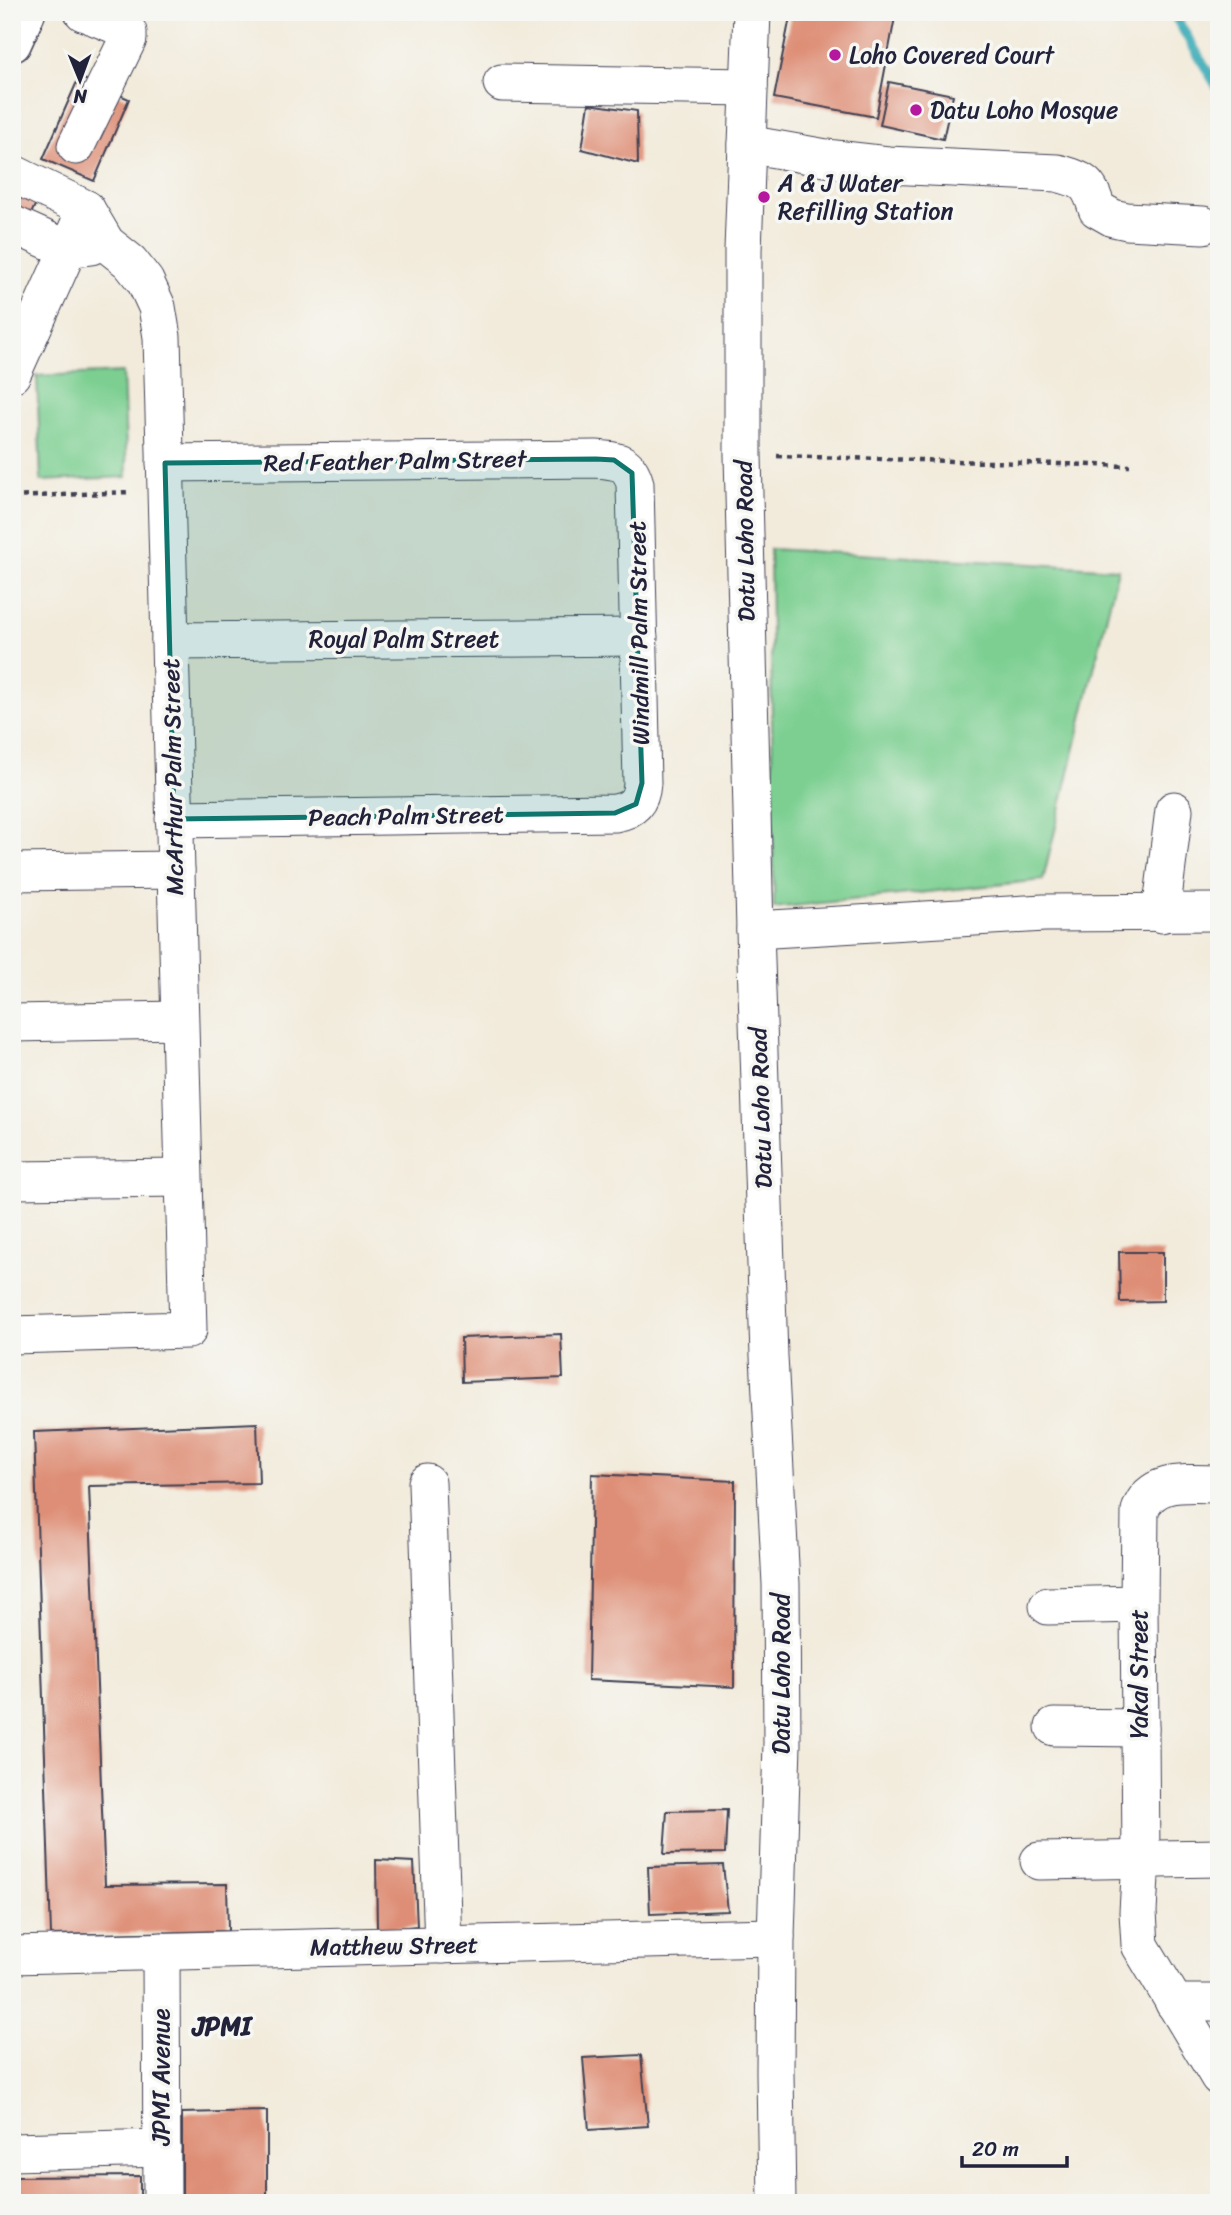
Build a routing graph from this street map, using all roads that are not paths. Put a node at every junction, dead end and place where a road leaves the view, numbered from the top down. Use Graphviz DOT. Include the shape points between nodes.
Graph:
graph roads {
  1 [pos="26,12"];
  2 [pos="83,12"];
  3 [pos="752,12"];
  4 [pos="12,43"];
  5 [pos="502,83"];
  6 [pos="749,88"];
  7 [pos="747,144"];
  8 [pos="76,146"];
  9 [pos="12,173"];
  10 [pos="86,209"];
  11 [pos="12,224"];
  12 [pos="1203,225"];
  13 [pos="106,243"];
  14 [pos="67,249"];
  15 [pos="12,374"];
  16 [pos="625,465"];
  17 [pos="166,477"];
  18 [pos="639,637"];
  19 [pos="170,640"];
  20 [pos="636,804"];
  21 [pos="1174,810"];
  22 [pos="174,819"];
  23 [pos="176,870"];
  24 [pos="12,872"];
  25 [pos="1219,912"];
  26 [pos="1161,914"];
  27 [pos="755,930"];
  28 [pos="179,1020"];
  29 [pos="12,1023"];
  30 [pos="183,1178"];
  31 [pos="12,1180"];
  32 [pos="12,1335"];
  33 [pos="427,1483"];
  34 [pos="1219,1483"];
  35 [pos="1139,1604"];
  36 [pos="1048,1606"];
  37 [pos="1054,1727"];
  38 [pos="1140,1728"];
  39 [pos="1219,1858"];
  40 [pos="1141,1859"];
  41 [pos="1039,1861"];
  42 [pos="776,1937"];
  43 [pos="443,1945"];
  44 [pos="160,1951"];
  45 [pos="12,1955"];
  46 [pos="1219,2003"];
  47 [pos="1174,2004"];
  48 [pos="1219,2077"];
  49 [pos="162,2148"];
  50 [pos="12,2152"];
  51 [pos="162,2203"];
  52 [pos="777,2203"];
  1 -- 4 [label="main road"];
  2 -- 8 [label="street" via="121,27 128,39"];
  3 -- 6 [label="street, Datu Loho Road"];
  5 -- 6 [label="street"];
  6 -- 7 [label="street, Datu Loho Road"];
  7 -- 12 [label="street" via="888,165 1057,173 1080,179 1092,192 1097,209 1113,218"];
  7 -- 27 [label="street, Datu Loho Road" via="743,455"];
  9 -- 10 [label="street"];
  10 -- 13 [label="street, McArthur Palm Street"];
  10 -- 14 [label="street"];
  11 -- 14 [label="street"];
  13 -- 14 [label="street"];
  13 -- 17 [label="street, McArthur Palm Street" via="130,262 157,307"];
  14 -- 15 [label="street"];
  16 -- 17 [label="street, Red Feather Palm Street" via="596,459"];
  16 -- 18 [label="street, Windmill Palm Street" via="635,484"];
  17 -- 19 [label="street, McArthur Palm Street"];
  18 -- 19 [label="street, Royal Palm Street"];
  18 -- 20 [label="street, Windmill Palm Street" via="642,783"];
  19 -- 22 [label="street, McArthur Palm Street"];
  20 -- 22 [label="street, Peach Palm Street" via="615,813"];
  21 -- 26 [label="street"];
  22 -- 23 [label="street, McArthur Palm Street"];
  23 -- 24 [label="street"];
  23 -- 28 [label="street, McArthur Palm Street"];
  25 -- 26 [label="street"];
  26 -- 27 [label="street" via="1044,913"];
  27 -- 42 [label="street, Datu Loho Road" via="781,1584"];
  28 -- 29 [label="street"];
  28 -- 30 [label="street, McArthur Palm Street"];
  30 -- 31 [label="street"];
  30 -- 32 [label="street, McArthur Palm Street" via="188,1331"];
  33 -- 43 [label="street"];
  34 -- 35 [label="street, Yakal Street" via="1163,1487 1144,1500"];
  35 -- 36 [label="street"];
  35 -- 38 [label="street, Yakal Street"];
  37 -- 38 [label="street"];
  38 -- 40 [label="street, Yakal Street"];
  39 -- 40 [label="street"];
  40 -- 41 [label="street"];
  40 -- 47 [label="street, Yakal Street" via="1140,1945"];
  42 -- 43 [label="street, Matthew Street"];
  42 -- 52 [label="street, Datu Loho Road"];
  43 -- 44 [label="street, Matthew Street"];
  44 -- 45 [label="street, Matthew Street"];
  44 -- 49 [label="street, JPMI Avenue"];
  46 -- 47 [label="street"];
  47 -- 48 [label="street, Yakal Street"];
  49 -- 50 [label="street"];
  49 -- 51 [label="street, JPMI Avenue"];
}
